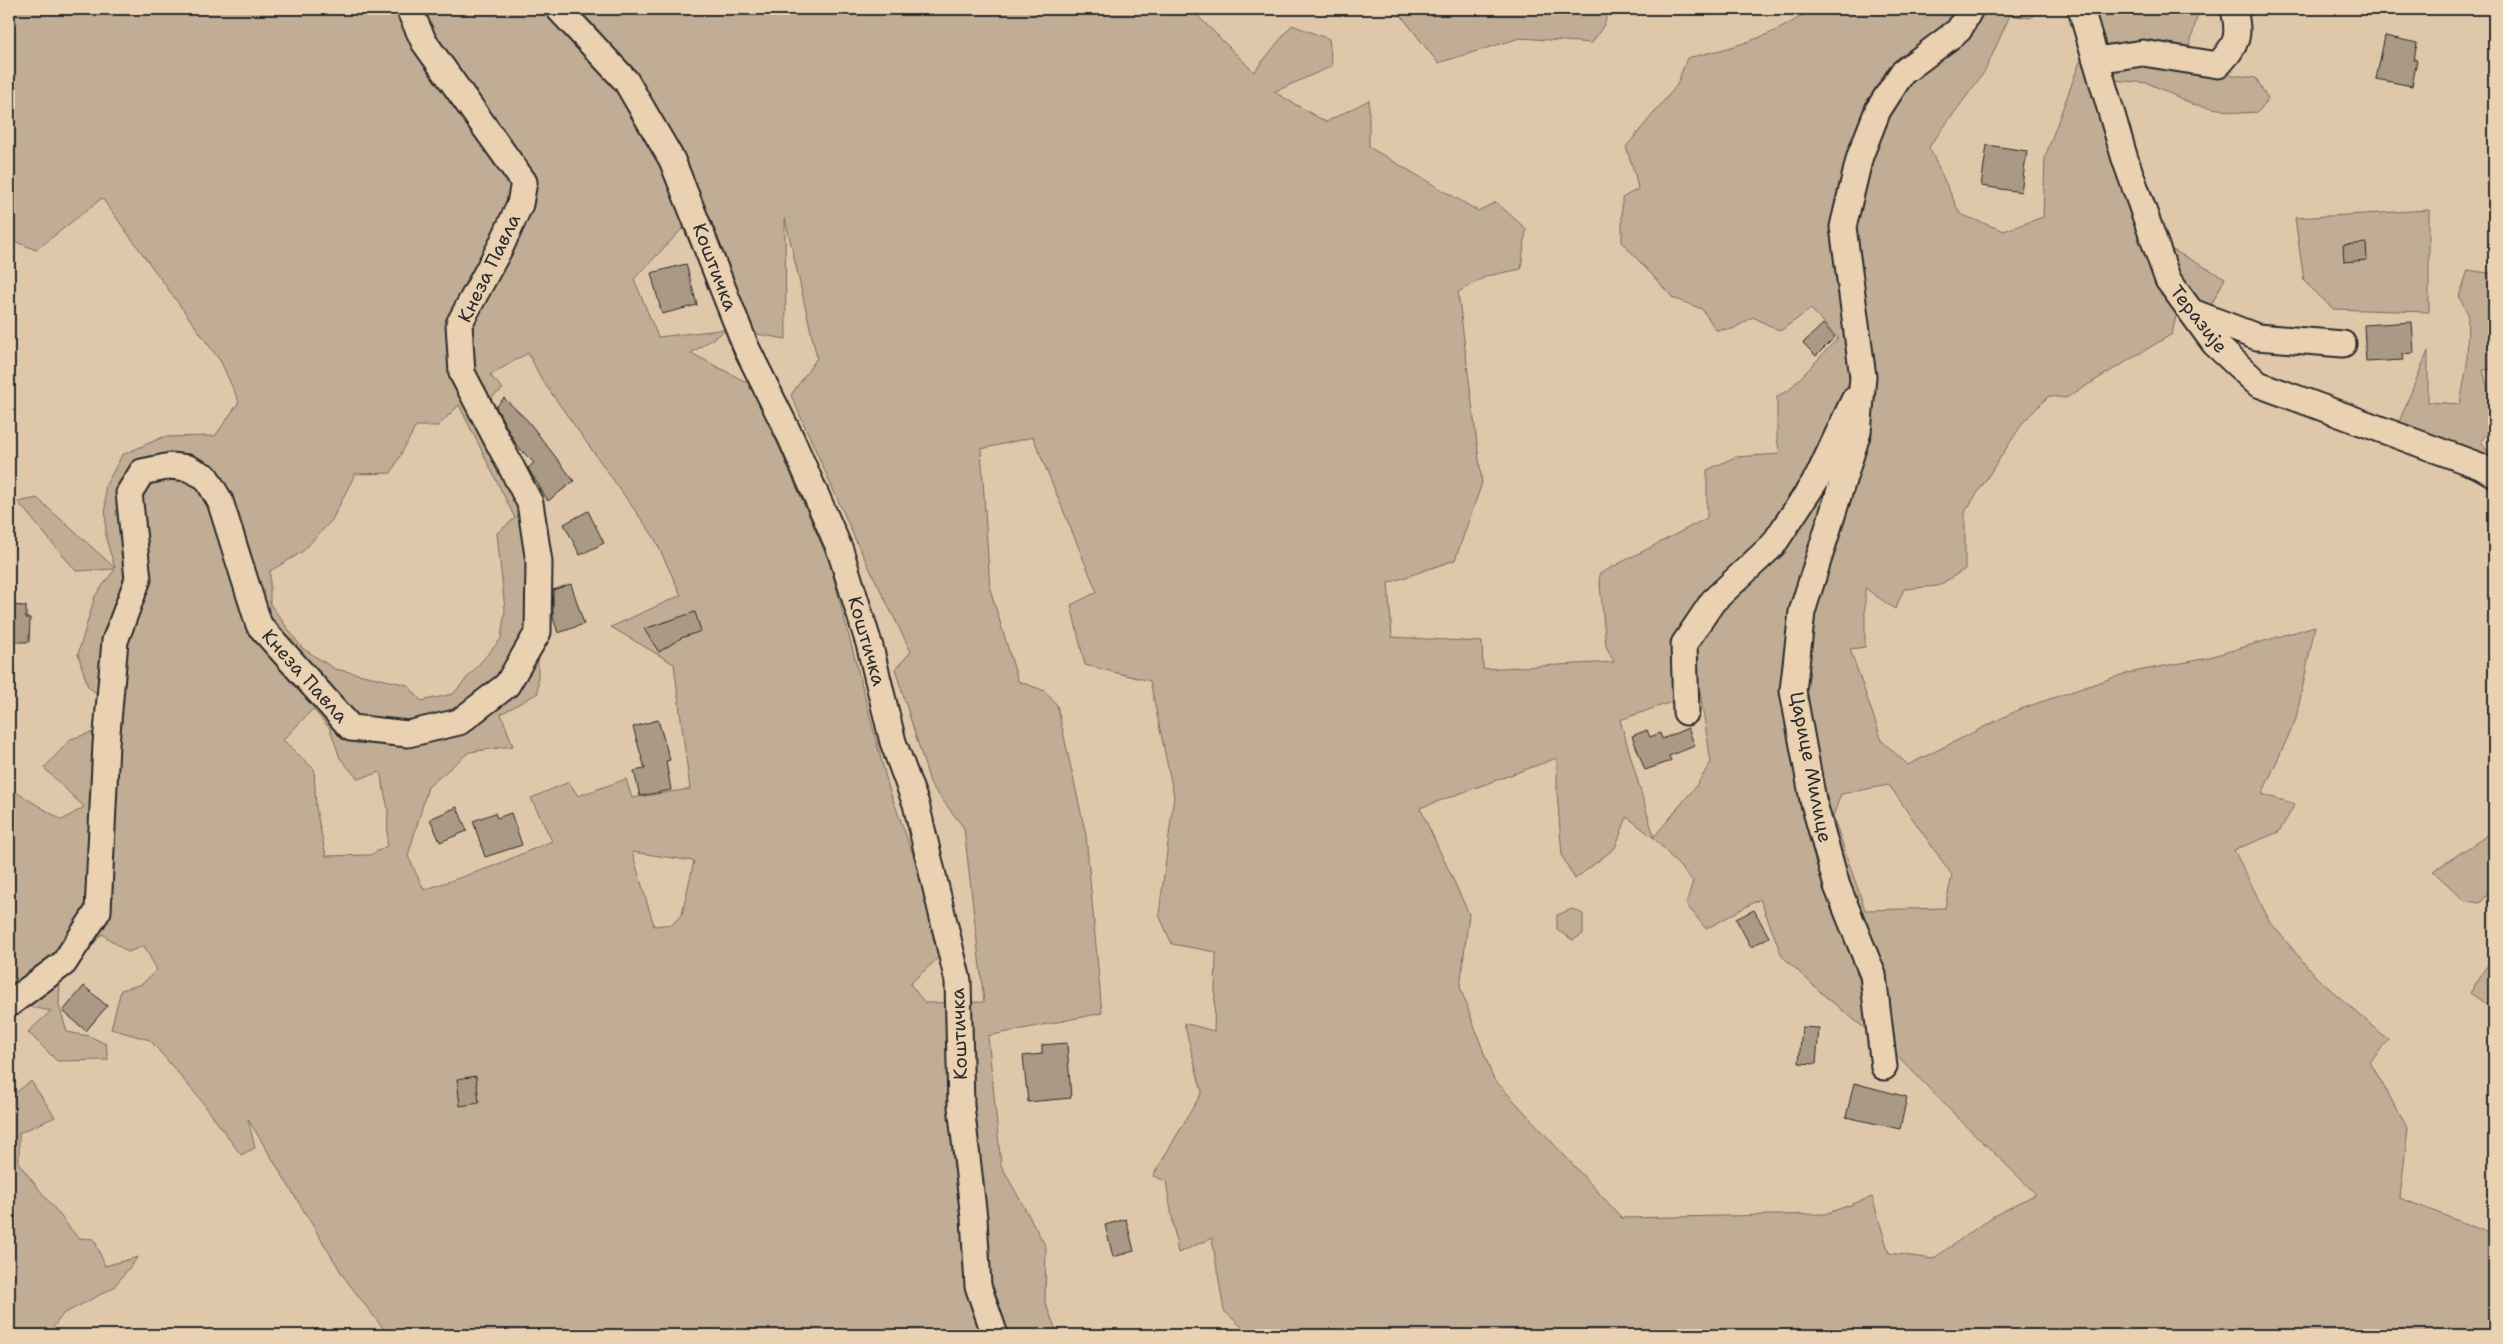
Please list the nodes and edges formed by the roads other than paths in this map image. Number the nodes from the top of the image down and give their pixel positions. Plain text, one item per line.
1 (409, 9) edge
2 (559, 9) edge
3 (1970, 9) edge
4 (2081, 9) edge
5 (2234, 9) edge
6 (2096, 60) junction
7 (2192, 312) junction
8 (2343, 344) dead end
9 (1863, 376) junction
10 (2490, 468) edge
11 (1686, 712) dead end
12 (9, 1004) edge
13 (1884, 1067) dead end
14 (995, 1335) edge

1 - 12 street, Кнеза Павла
2 - 14 street, Коштичка
3 - 9 street, Царице Милице
4 - 6 street, Теразије
5 - 6 street
6 - 7 street, Теразије
7 - 8 street
7 - 10 street, Теразије
9 - 11 street
9 - 13 street, Царице Милице

